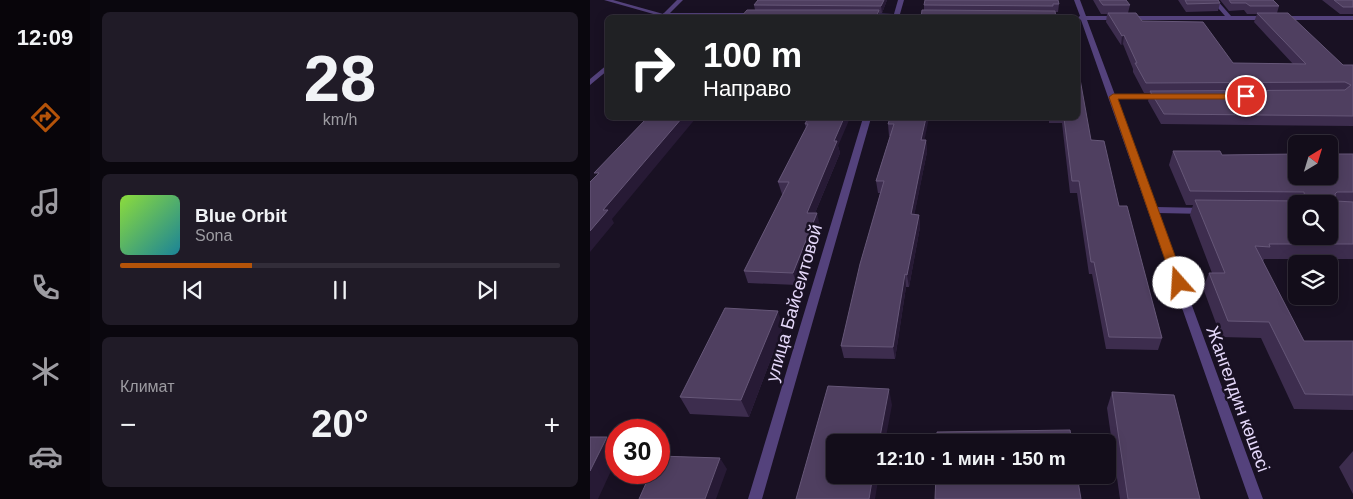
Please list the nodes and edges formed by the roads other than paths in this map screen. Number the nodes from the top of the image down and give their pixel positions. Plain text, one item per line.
1 (607, 0) edge
2 (680, 0) edge
3 (901, 0) edge
4 (1077, 0) edge
5 (1214, 0) edge
6 (659, 15) edge
7 (663, 15) edge
8 (896, 15) edge
9 (1078, 15) edge
10 (1229, 17) junction
11 (1080, 18) edge
12 (1353, 18) edge
13 (1080, 23) edge
14 (605, 69) edge
15 (590, 82) edge
16 (1172, 96) edge
17 (1113, 97) junction
18 (866, 120) edge
19 (1153, 210) junction
20 (1210, 211) edge
21 (755, 499) edge
22 (1256, 499) edge

1 - 6 street
2 - 7 street
3 - 8 street
4 - 9 street, Жангелдин көшесі
5 - 10 street
10 - 11 street
10 - 12 street
13 - 17 street, Жангелдин көшесі
14 - 15 street
16 - 17 street
17 - 19 street, Жангелдин көшесі
18 - 21 street, улица Байсеитовой
19 - 20 street
19 - 22 street, Жангелдин көшесі

